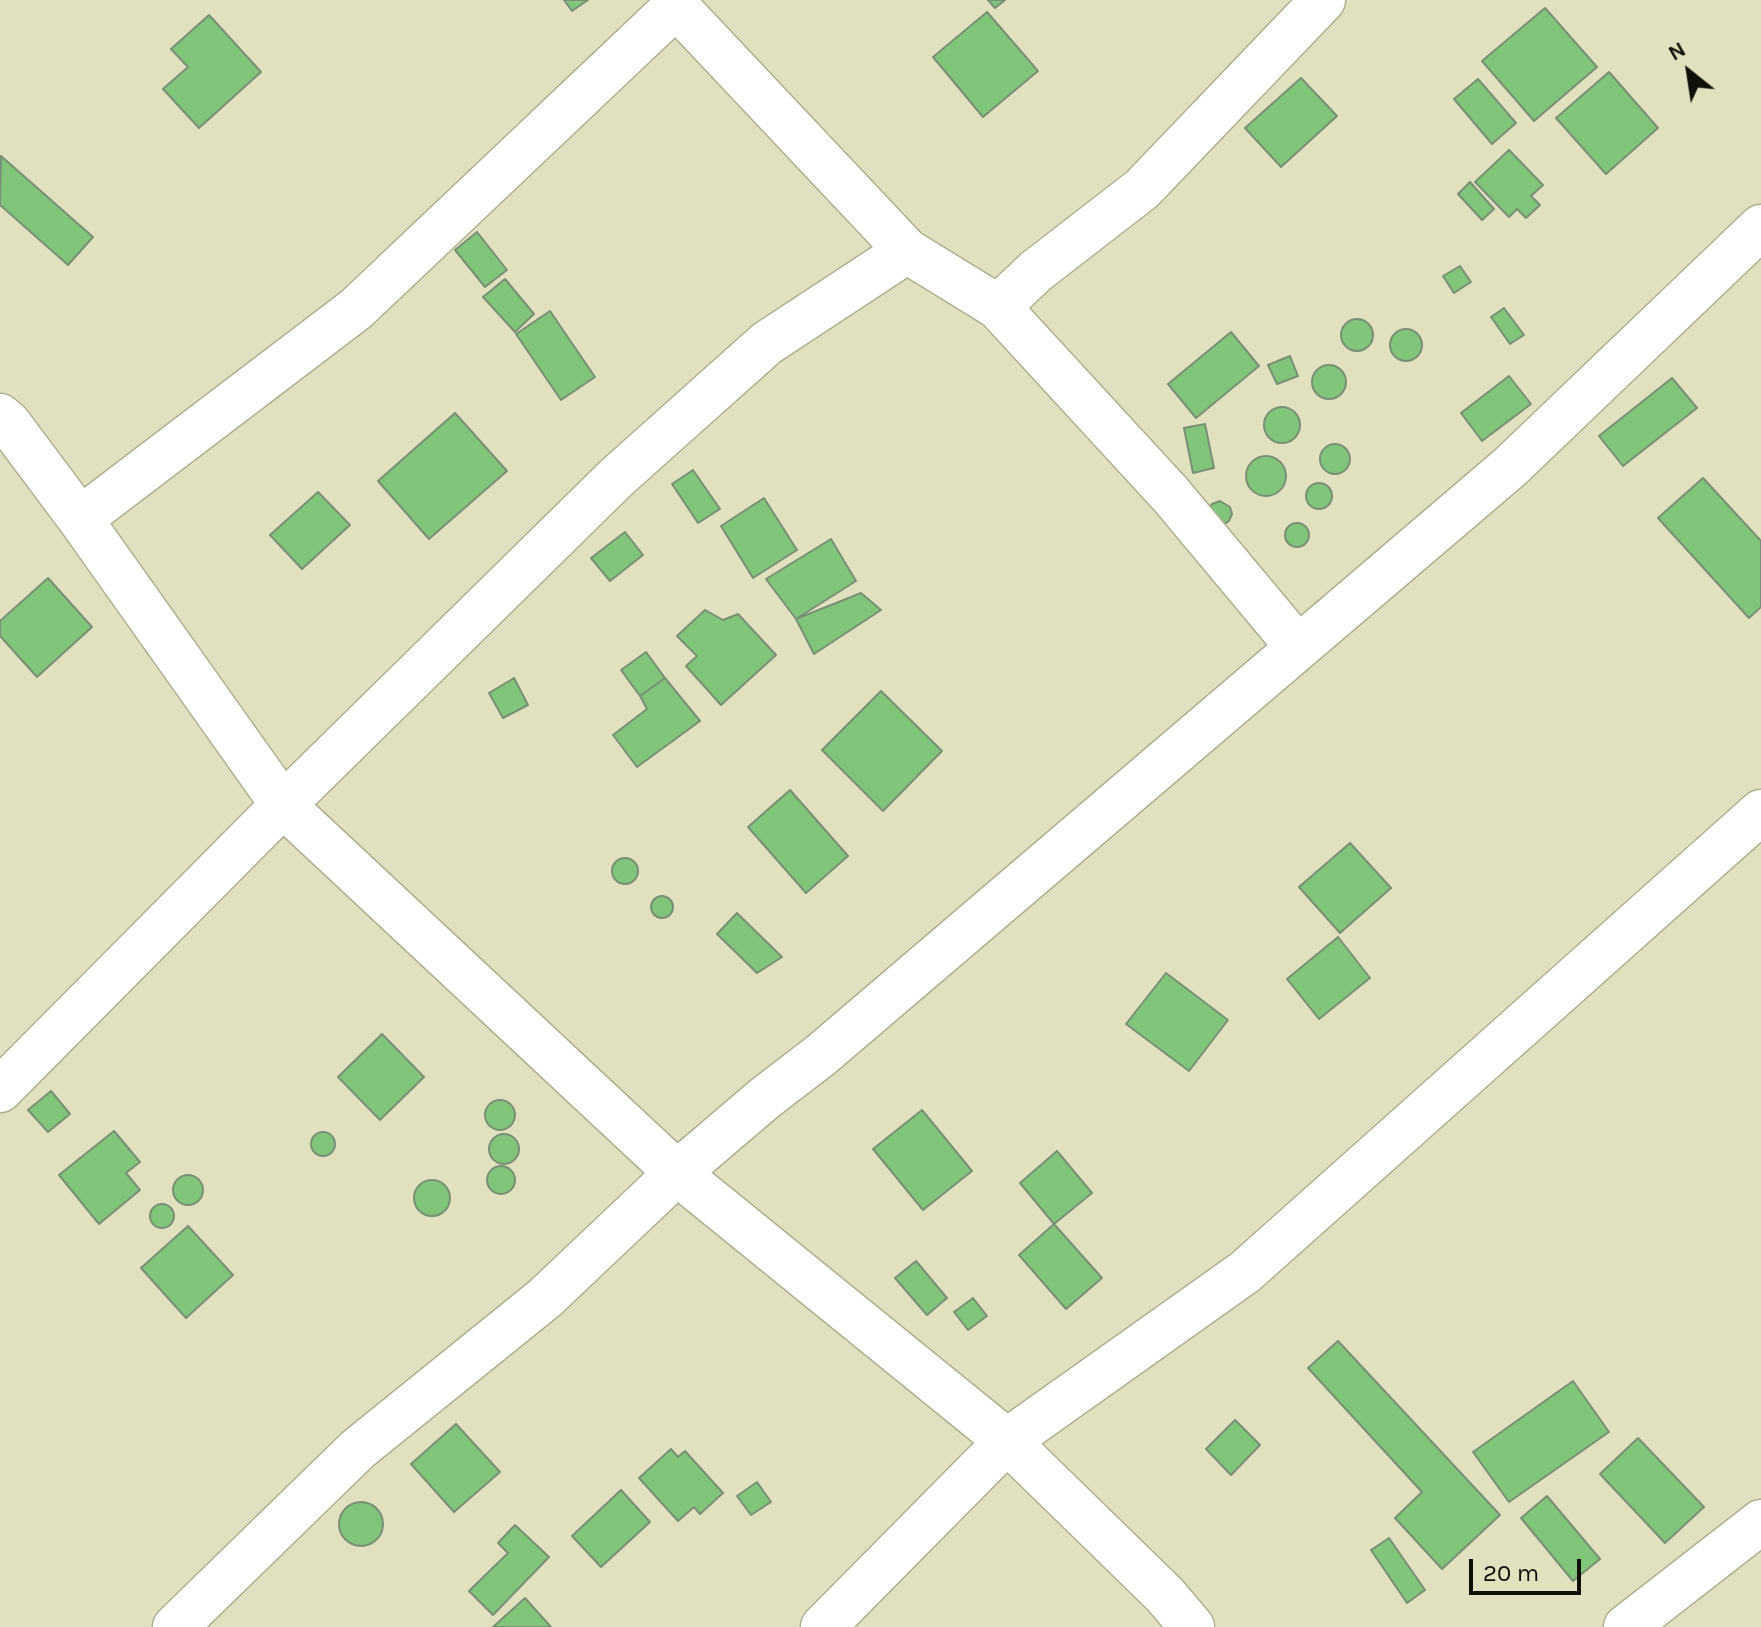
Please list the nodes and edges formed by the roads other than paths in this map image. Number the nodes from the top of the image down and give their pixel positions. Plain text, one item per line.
1 (1323, 0) edge
2 (677, 3) edge
3 (1761, 227) edge
4 (907, 251) junction
5 (998, 307) junction
6 (3, 423) edge
7 (80, 519) junction
8 (1297, 646) junction
9 (283, 805) junction
10 (1761, 812) edge
11 (0, 1090) edge
12 (677, 1173) junction
13 (1007, 1441) junction
14 (1761, 1522) edge
15 (175, 1627) edge
16 (823, 1627) edge
17 (1192, 1627) edge
18 (1626, 1627) edge

1 - 5 street
2 - 4 street
2 - 7 street
3 - 8 street
4 - 5 street
4 - 9 street
5 - 8 street
6 - 7 street
7 - 9 street
8 - 12 street
9 - 11 street
9 - 12 street
10 - 13 street
12 - 13 street
12 - 15 street
13 - 16 street
13 - 17 street
14 - 18 street

